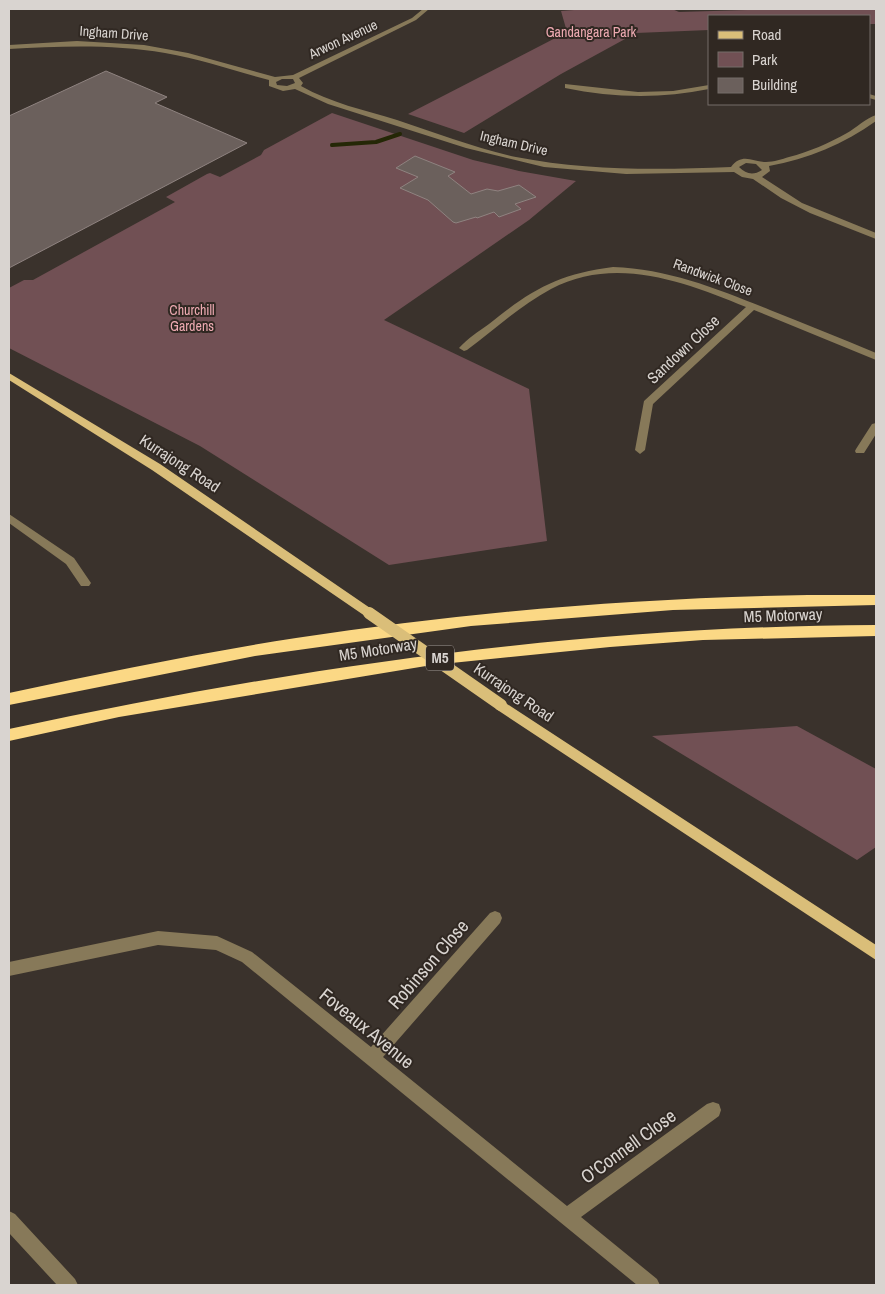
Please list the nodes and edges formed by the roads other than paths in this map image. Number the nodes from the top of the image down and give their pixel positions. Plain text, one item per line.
1 (426, 9) edge
2 (9, 47) edge
3 (274, 79) junction
4 (295, 82) junction
5 (568, 86) dead end
6 (708, 87) edge
7 (876, 117) edge
8 (763, 165) junction
9 (736, 169) junction
10 (755, 176) junction
11 (876, 236) edge
12 (753, 306) junction
13 (464, 348) dead end
14 (876, 357) edge
15 (9, 376) edge
16 (876, 426) edge
17 (640, 450) dead end
18 (860, 451) dead end
19 (9, 518) edge
20 (85, 582) dead end
21 (876, 600) edge
22 (876, 630) edge
23 (9, 699) edge
24 (9, 734) edge
25 (495, 918) dead end
26 (876, 953) edge
27 (9, 969) edge
28 (372, 1058) junction
29 (713, 1110) dead end
30 (568, 1216) junction
31 (9, 1220) edge
32 (70, 1285) edge
33 (651, 1285) edge

1 - 4 street, Arwon Avenue
2 - 3 street, Ingham Drive
3 - 4 street
3 - 4 street
4 - 9 street, Ingham Drive
5 - 6 street
7 - 8 street
8 - 9 street
8 - 10 street
9 - 10 street
10 - 11 street
12 - 13 street, Randwick Close
12 - 14 street, Randwick Close
12 - 17 street, Sandown Close
15 - 26 main road, Kurrajong Road, bridge
16 - 18 street
19 - 20 street
21 - 23 highway, M5 Motorway / M5
22 - 24 highway, M5 Motorway / M5
25 - 28 street, Robinson Close
27 - 28 street, Foveaux Avenue
28 - 30 street, Foveaux Avenue
29 - 30 street, O'Connell Close
30 - 33 street, Foveaux Avenue
31 - 32 street

